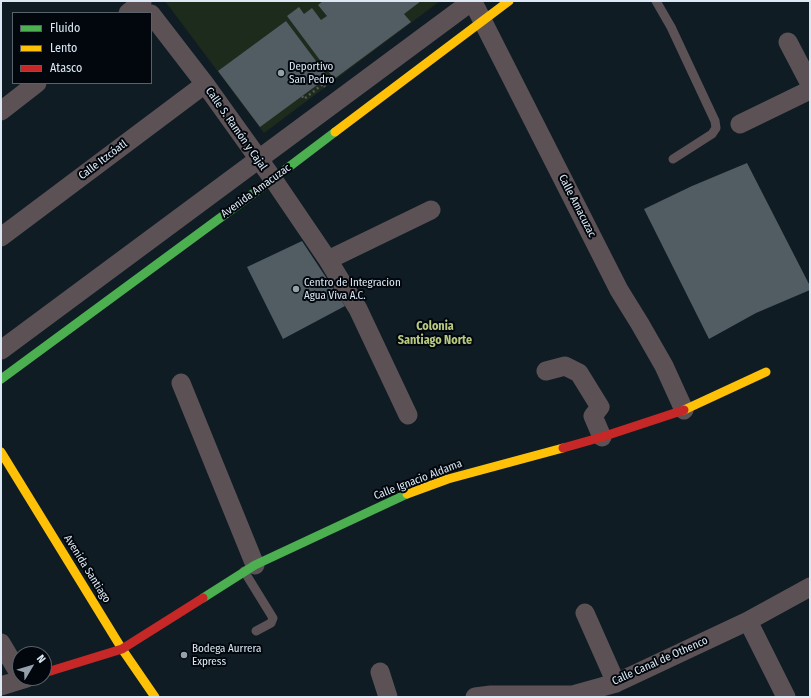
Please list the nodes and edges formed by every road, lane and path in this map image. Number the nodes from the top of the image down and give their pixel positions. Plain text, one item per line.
1 (473, 1) edge
2 (509, 1) edge
3 (656, 1) edge
4 (152, 20) edge
5 (483, 21) junction
6 (788, 42) dead end
7 (36, 84) edge
8 (204, 84) junction
9 (810, 84) edge
10 (325, 86) dead end
11 (810, 90) edge
12 (302, 96) dead end
13 (1, 111) edge
14 (740, 124) dead end
15 (673, 159) dead end
16 (258, 160) junction
17 (273, 179) junction
18 (431, 210) dead end
19 (1, 236) edge
20 (328, 260) junction
21 (1, 350) edge
22 (546, 371) dead end
23 (766, 372) dead end
24 (1, 379) edge
25 (181, 383) dead end
26 (684, 410) junction
27 (408, 415) dead end
28 (602, 437) junction
29 (1, 452) edge
30 (250, 568) junction
31 (810, 587) edge
32 (585, 613) dead end
33 (748, 621) junction
34 (256, 631) dead end
35 (1, 643) edge
36 (122, 649) junction
37 (12, 660) edge
38 (52, 671) edge
39 (380, 672) dead end
40 (12, 682) edge
41 (616, 683) junction
42 (1, 686) edge
43 (155, 697) edge
44 (388, 697) edge
45 (475, 697) edge
46 (786, 697) edge

1 - 5 street, Calle Amacuzac
1 - 16 street, Avenida Amacuzac
2 - 5 street, Avenida Amacuzac
3 - 15 lane
4 - 8 street, Calle S. Ramón y Cajal
5 - 17 street, Avenida Amacuzac
5 - 26 street, Calle Amacuzac
6 - 9 street
7 - 13 street
8 - 16 street, Calle S. Ramón y Cajal
8 - 19 street, Calle Itzcóatl
10 - 12 path
11 - 14 street
16 - 17 street, Calle S. Ramón y Cajal
16 - 21 street, Avenida Amacuzac
17 - 20 street, Calle S. Ramón y Cajal
17 - 24 street, Avenida Amacuzac
18 - 20 street
20 - 27 street, Calle S. Ramón y Cajal
22 - 28 street
23 - 26 street, Calle Ignacio Aldama
25 - 30 street
26 - 28 street, Calle Ignacio Aldama
28 - 30 street, Calle Ignacio Aldama
29 - 36 street, Avenida Santiago
30 - 34 lane
30 - 36 street, Calle Ignacio Aldama
31 - 33 street, Calle Canal de Othenco
32 - 41 street
33 - 41 street, Calle Canal de Othenco
33 - 46 street
35 - 37 street
36 - 38 street, Calle Ignacio Aldama
36 - 43 street, Avenida Santiago
39 - 44 street
40 - 42 street
41 - 45 street, Calle Canal de Othenco

